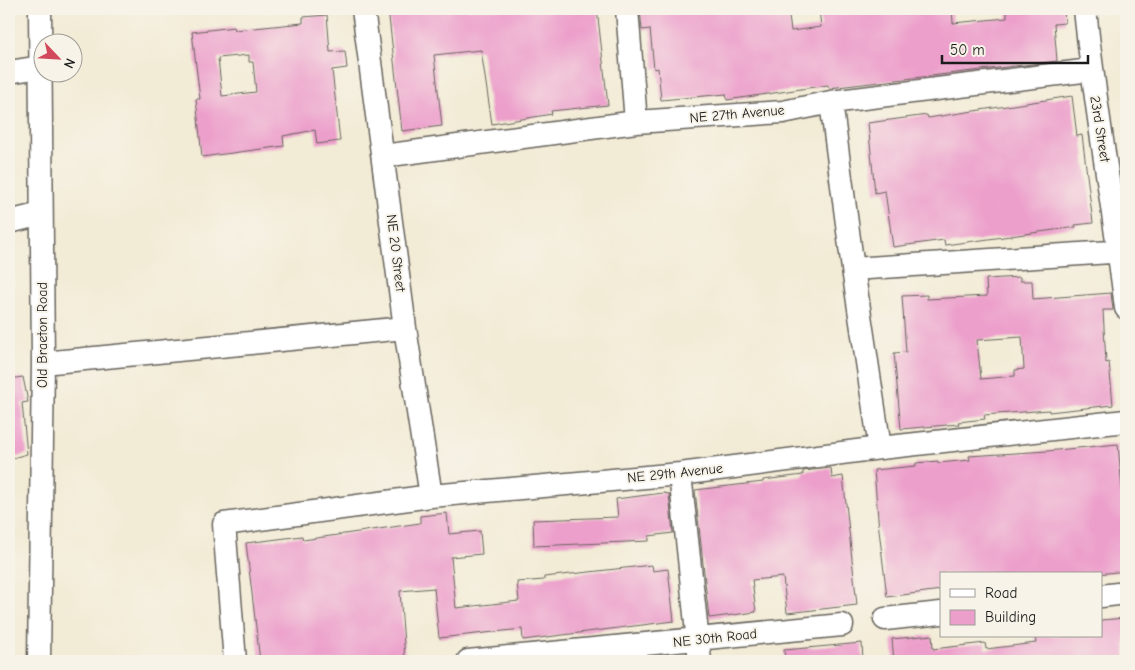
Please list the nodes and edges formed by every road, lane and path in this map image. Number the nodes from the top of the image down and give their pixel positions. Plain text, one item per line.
1 (40, 9) edge
2 (364, 9) edge
3 (627, 9) edge
4 (1085, 9) edge
5 (40, 32) edge
6 (32, 68) edge
7 (1091, 70) junction
8 (9, 72) edge
9 (40, 82) edge
10 (831, 102) junction
11 (636, 122) junction
12 (383, 156) junction
13 (41, 214) junction
14 (9, 222) edge
15 (1123, 251) edge
16 (853, 269) junction
17 (1126, 308) edge
18 (405, 328) junction
19 (43, 363) junction
20 (1126, 421) edge
21 (880, 448) junction
22 (680, 474) junction
23 (431, 496) junction
24 (1126, 593) edge
25 (1102, 596) edge
26 (940, 613) edge
27 (885, 620) dead end
28 (842, 625) dead end
29 (699, 650) edge
30 (38, 661) edge
31 (236, 661) edge
32 (468, 661) edge

1 - 5 street, Old Braeton Road
2 - 12 street, NE 20 Street
3 - 11 street
4 - 7 street, 23rd Street
6 - 8 street
7 - 10 street, NE 27th Avenue
7 - 15 street, 23rd Street
9 - 13 street, Old Braeton Road
10 - 11 street, NE 27th Avenue
10 - 16 street
11 - 12 street, NE 27th Avenue
12 - 18 street, NE 20 Street
13 - 14 street
13 - 19 street, Old Braeton Road
15 - 16 street
15 - 17 street, 23rd Street
16 - 21 street
18 - 19 street
18 - 23 street, NE 20 Street
19 - 30 street, Old Braeton Road
20 - 21 street, NE 29th Avenue
21 - 22 street, NE 29th Avenue
22 - 23 street, NE 29th Avenue
22 - 29 street
23 - 31 street, NE 29th Avenue
24 - 25 street
26 - 27 street
28 - 29 street, NE 30th Road
29 - 32 street, NE 30th Road

